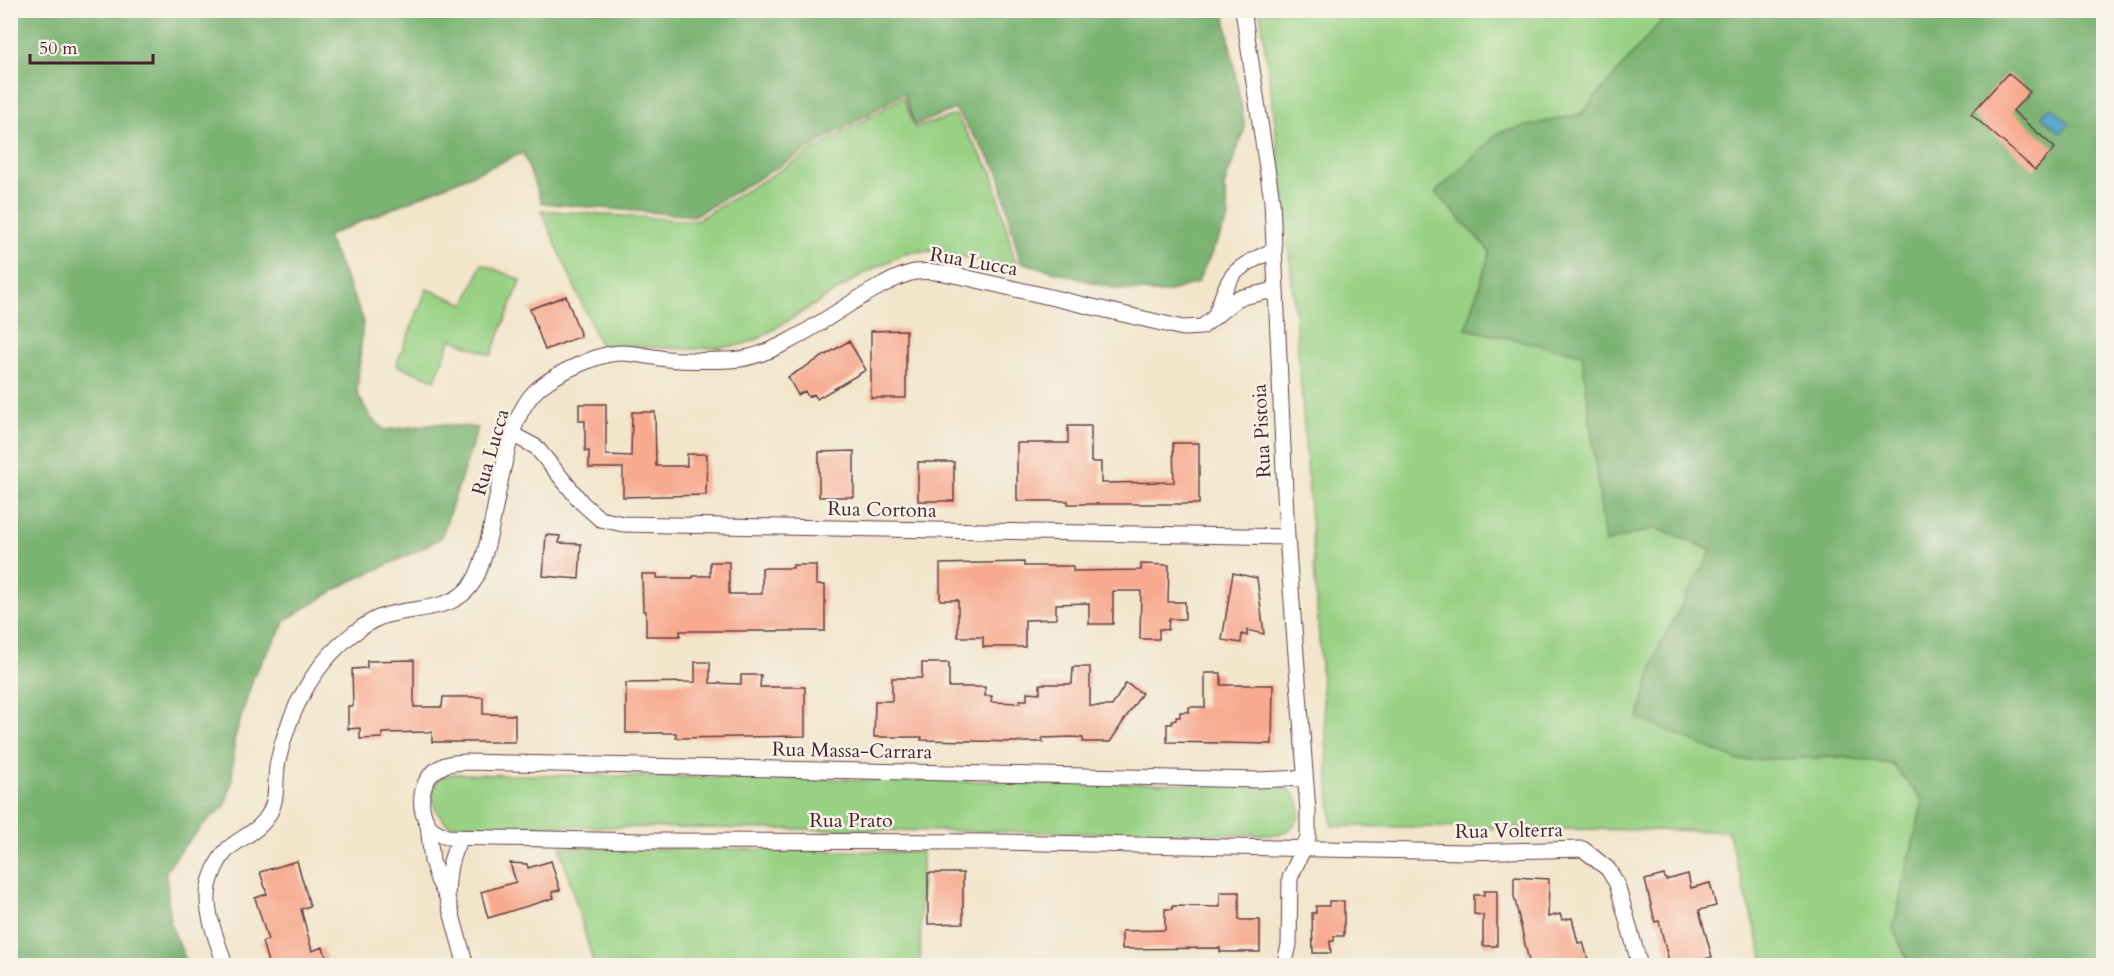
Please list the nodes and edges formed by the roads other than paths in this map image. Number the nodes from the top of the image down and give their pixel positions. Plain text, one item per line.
1 (1243, 10) edge
2 (1274, 250) junction
3 (1275, 290) junction
4 (1215, 317) junction
5 (512, 434) junction
6 (1287, 537) junction
7 (1305, 778) junction
8 (428, 825) junction
9 (461, 838) junction
10 (1302, 849) junction
11 (447, 897) junction
12 (225, 966) edge
13 (466, 966) edge
14 (1284, 966) edge
15 (1640, 966) edge

1 - 2 street, Rua Pistoia
2 - 3 street, Rua Pistoia
2 - 4 street
3 - 4 street, Rua Lucca
3 - 6 street, Rua Pistoia
4 - 5 street, Rua Lucca
5 - 6 street, Rua Cortona
5 - 12 street, Rua Lucca
6 - 7 street, Rua Pistoia
7 - 8 street, Rua Massa-Carrara
7 - 10 street, Rua Pistoia
8 - 9 street, Rua Prato
8 - 11 street
9 - 10 street, Rua Prato
9 - 11 street
10 - 14 street, Rua Pistoia
10 - 15 street, Rua Volterra
11 - 13 street

